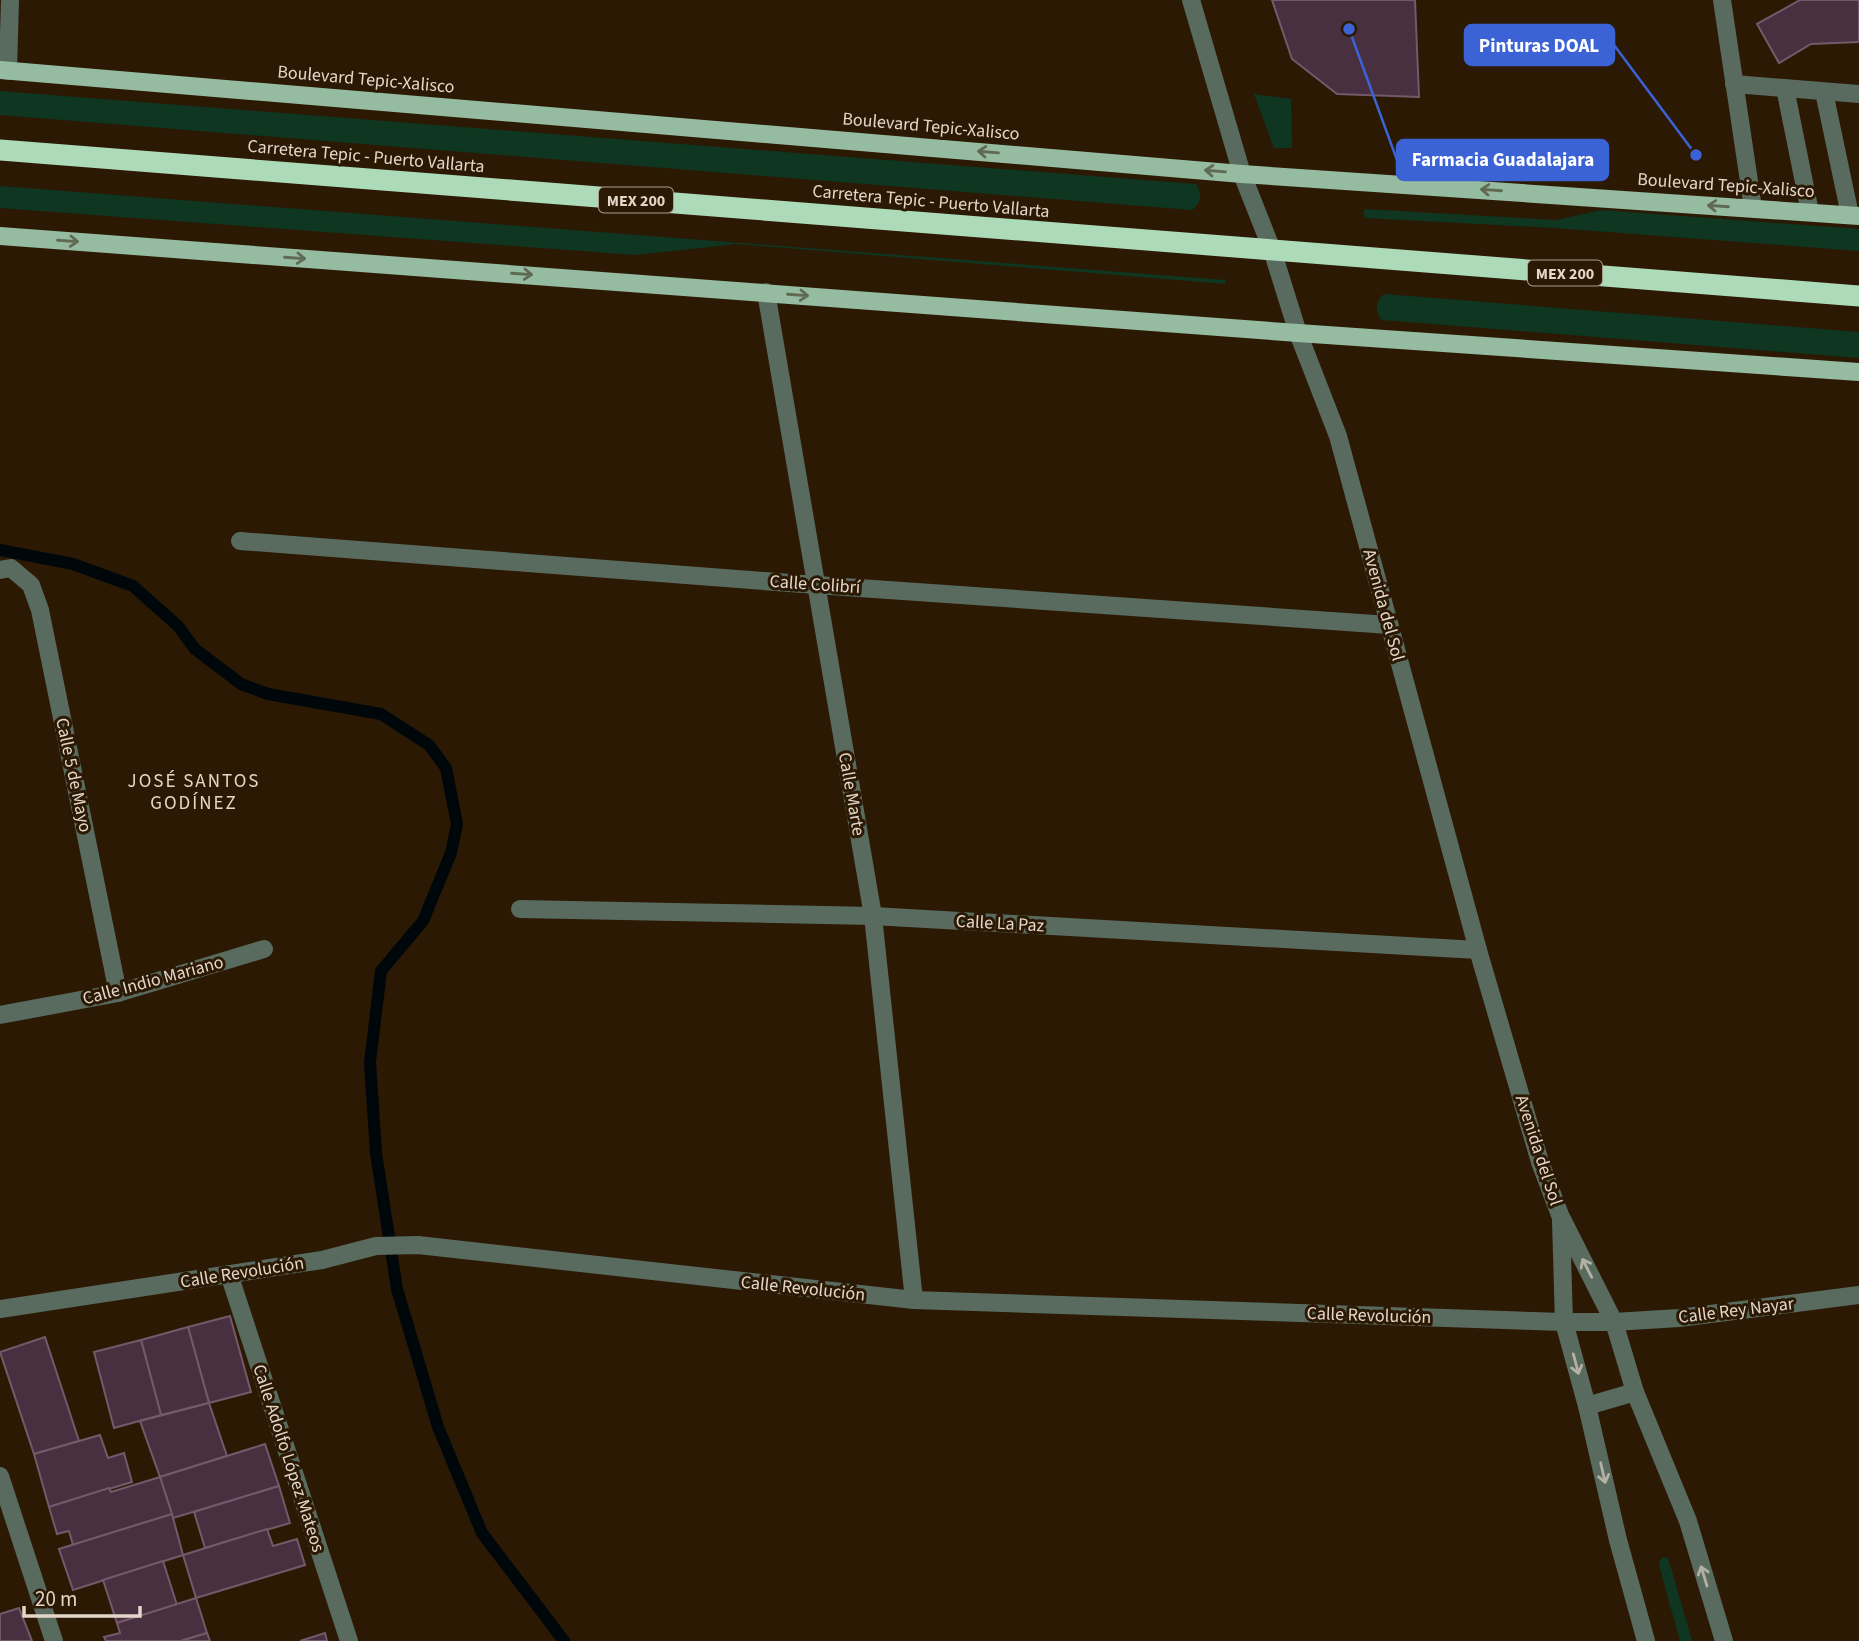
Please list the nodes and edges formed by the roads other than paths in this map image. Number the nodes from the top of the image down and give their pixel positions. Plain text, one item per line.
1 (10, 0) edge
2 (1191, 0) edge
3 (1722, 0) edge
4 (4, 70) edge
5 (1734, 84) junction
6 (1785, 88) junction
7 (1824, 92) junction
8 (1859, 94) edge
9 (0, 150) edge
10 (1242, 173) junction
11 (1753, 208) junction
12 (1810, 212) junction
13 (1855, 216) edge
14 (0, 236) edge
15 (1272, 250) junction
16 (766, 292) junction
17 (1859, 296) edge
18 (1298, 333) junction
19 (1859, 372) edge
20 (240, 541) dead end
21 (5, 569) edge
22 (816, 585) junction
23 (1389, 625) junction
24 (520, 909) dead end
25 (873, 916) junction
26 (264, 949) dead end
27 (1478, 950) junction
28 (118, 993) junction
29 (0, 1015) edge
30 (1560, 1215) junction
31 (229, 1274) junction
32 (1859, 1295) edge
33 (914, 1300) junction
34 (0, 1309) edge
35 (1564, 1322) junction
36 (1614, 1322) junction
37 (1635, 1392) junction
38 (1587, 1406) junction
39 (0, 1476) edge
40 (54, 1641) edge
41 (349, 1641) edge
42 (1646, 1641) edge
43 (1724, 1641) edge

1 - 4 street
2 - 10 street, Avenida del Sol
3 - 5 street
10 -> 4 main road, Boulevard Tepic-Xalisco
5 - 6 street
5 - 11 street
6 - 7 street
6 - 12 street
7 - 8 street
7 - 13 street
9 - 15 highway, Carretera Tepic - Puerto Vallarta / MEX 200
11 -> 10 main road, Boulevard Tepic-Xalisco
10 - 15 street, Avenida del Sol
11 - 12 main road, Boulevard Tepic-Xalisco
12 - 13 main road, Boulevard Tepic-Xalisco
14 -> 16 main road
15 - 17 highway, Carretera Tepic - Puerto Vallarta / MEX 200
15 - 18 street, Avenida del Sol
16 -> 18 main road
16 - 22 street, Calle Marte
18 - 19 main road
18 - 23 street, Avenida del Sol
20 - 22 street, Calle Colibrí
21 - 28 street, Calle 5 de Mayo
22 - 23 street, Calle Colibrí
22 - 25 street, Calle Marte
23 - 27 street, Avenida del Sol
24 - 25 street, Calle La Paz
25 - 27 street, Calle La Paz
25 - 33 street, Calle Marte
26 - 28 street, Calle Indio Mariano
27 - 30 street, Avenida del Sol
28 - 29 street, Calle Indio Mariano
30 - 35 street, Avenida del Sol
36 -> 30 street, Avenida del Sol
31 - 33 street, Calle Revolución
31 - 34 street, Calle Revolución
31 - 41 street, Calle Adolfo López Mateos
32 - 36 street, Calle Rey Nayar
33 - 35 street, Calle Revolución
35 - 36 street, Calle Revolución
35 -> 38 street, Avenida del Sol
36 - 37 street, Avenida del Sol
37 - 38 street
43 -> 37 street, Avenida del Sol
38 -> 42 street, Avenida del Sol
39 - 40 street

